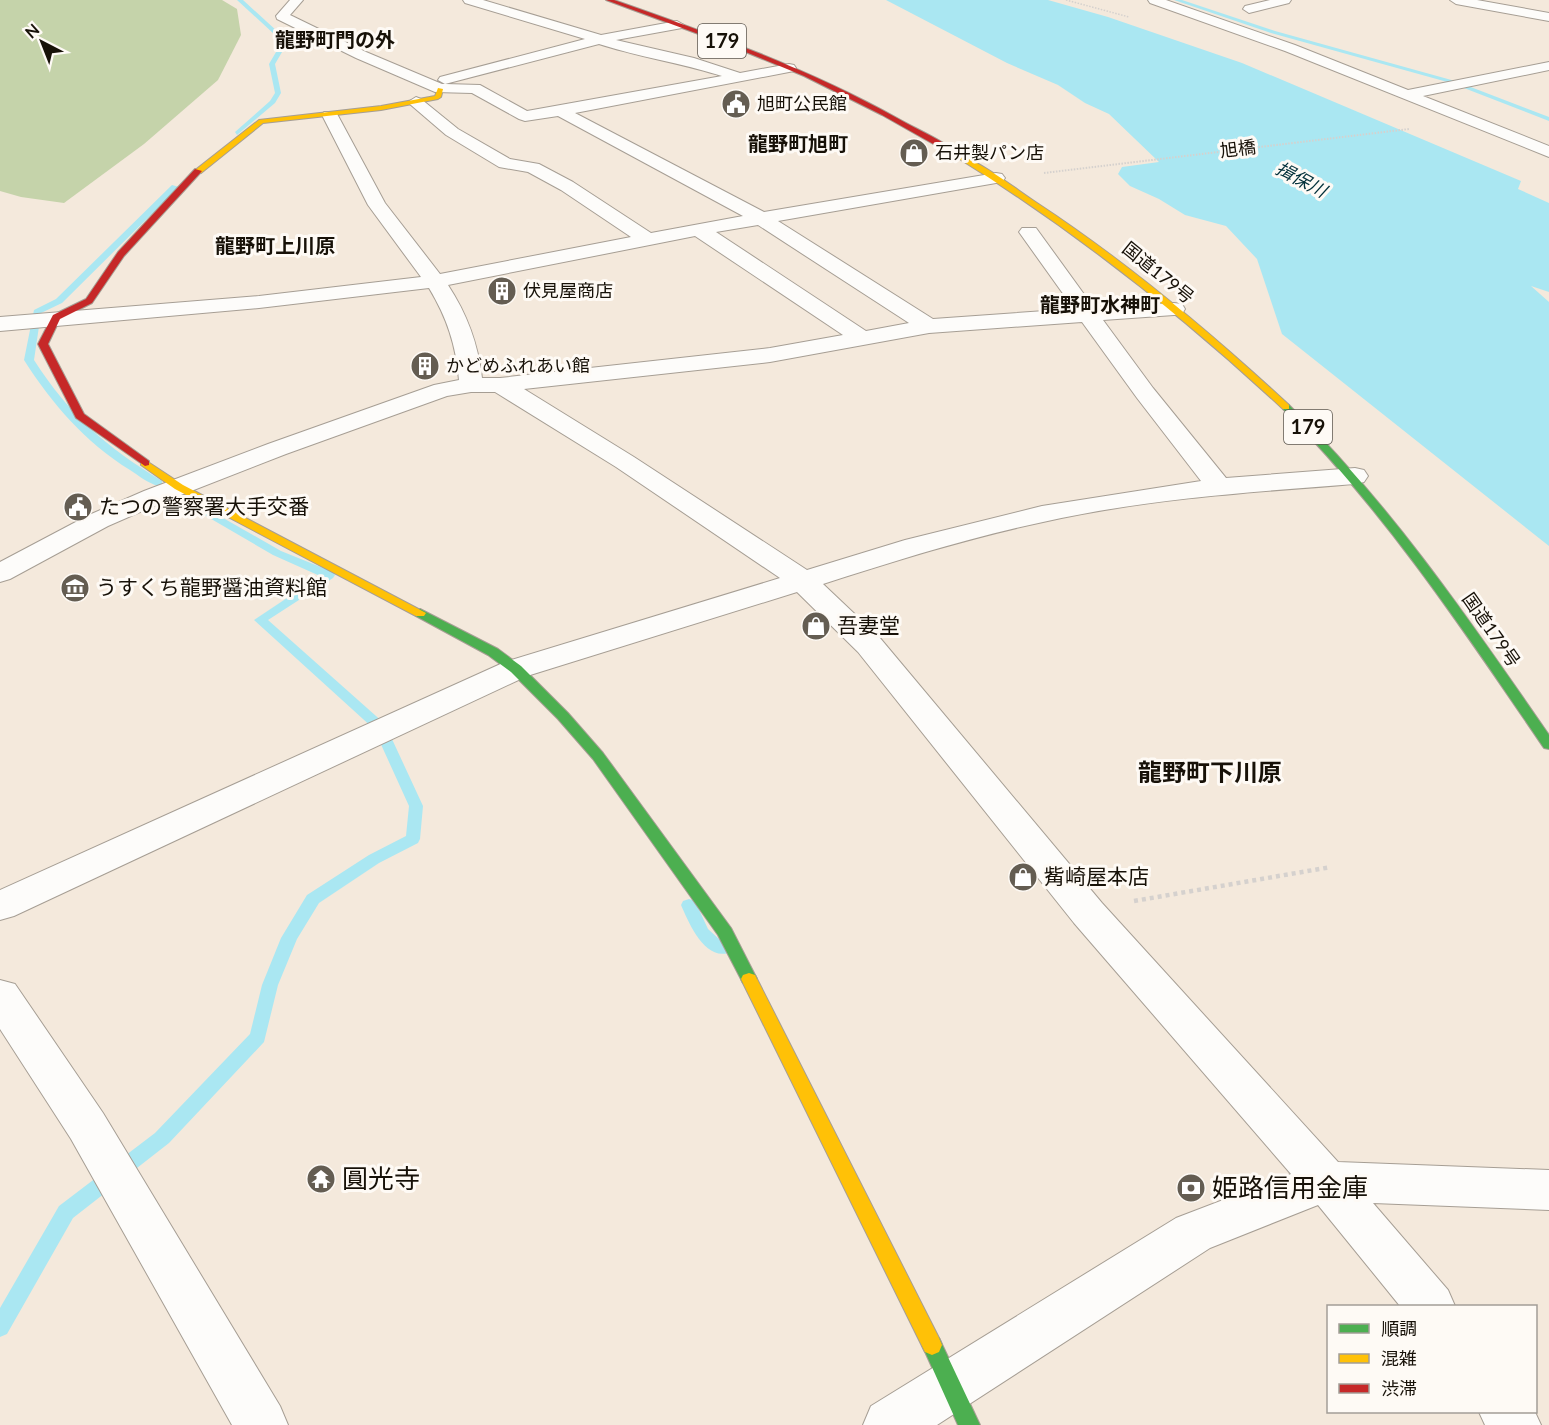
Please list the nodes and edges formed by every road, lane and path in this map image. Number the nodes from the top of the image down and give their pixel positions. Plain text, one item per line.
1 (297, 0) edge
2 (469, 0) edge
3 (609, 0) edge
4 (1066, 0) edge
5 (1156, 0) edge
6 (1233, 0) edge
7 (1285, 0) edge
8 (1456, 0) edge
9 (1265, 5) junction
10 (1249, 9) dead end
11 (1131, 17) dead end
12 (1549, 17) edge
13 (677, 25) junction
14 (596, 40) junction
15 (1549, 66) edge
16 (789, 68) junction
17 (739, 77) junction
18 (435, 87) junction
19 (1407, 95) junction
20 (416, 102) junction
21 (560, 111) junction
22 (330, 115) junction
23 (1413, 128) dead end
24 (1549, 152) edge
25 (1040, 173) dead end
26 (996, 178) junction
27 (762, 219) junction
28 (699, 230) junction
29 (1029, 232) dead end
30 (648, 239) junction
31 (436, 281) junction
32 (1174, 309) junction
33 (1088, 315) junction
34 (56, 318) junction
35 (0, 324) edge
36 (929, 326) junction
37 (861, 337) junction
38 (486, 385) junction
39 (1354, 476) junction
40 (1219, 486) junction
41 (169, 491) junction
42 (0, 573) edge
43 (802, 580) junction
44 (516, 669) junction
45 (1549, 745) edge
46 (1332, 867) dead end
47 (0, 906) edge
48 (1088, 913) junction
49 (0, 994) edge
50 (1326, 1181) junction
51 (1549, 1190) edge
52 (1429, 1305) edge
53 (961, 1405) edge
54 (261, 1425) edge
55 (890, 1425) edge

1 - 18 street
2 - 14 street
3 - 13 main road, 国道179号 / 179
4 - 11 path
5 - 19 street
6 - 9 street
7 - 9 street
8 - 12 street
9 - 10 street
13 - 14 street
13 - 16 main road, 国道179号 / 179
14 - 17 street
14 - 18 street
15 - 19 street
16 - 17 street
16 - 26 main road, 国道179号 / 179
17 - 21 street
18 - 20 main road
18 - 21 street
19 - 24 street
20 - 22 main road
20 - 30 street
21 - 27 street
22 - 31 street
22 - 34 main road
23 - 25 path, 旭橋
26 - 27 street
26 - 32 main road, 国道179号 / 179
27 - 28 street
27 - 36 street
28 - 30 street
28 - 37 street
29 - 33 street
30 - 31 street
31 - 34 street
31 - 38 street
32 - 33 street
32 - 39 main road, 国道179号 / 179
33 - 36 street
33 - 40 street
34 - 35 street
34 - 41 main road
36 - 37 street
37 - 38 street
38 - 41 street
38 - 43 street
39 - 40 street
39 - 45 main road, 国道179号 / 179
40 - 43 street
41 - 42 street
41 - 44 main road
43 - 44 street
43 - 48 street
44 - 47 street
44 - 53 main road
46 - 48 path
48 - 50 street
49 - 54 street
50 - 51 street
50 - 52 street
50 - 53 street
53 - 55 street

